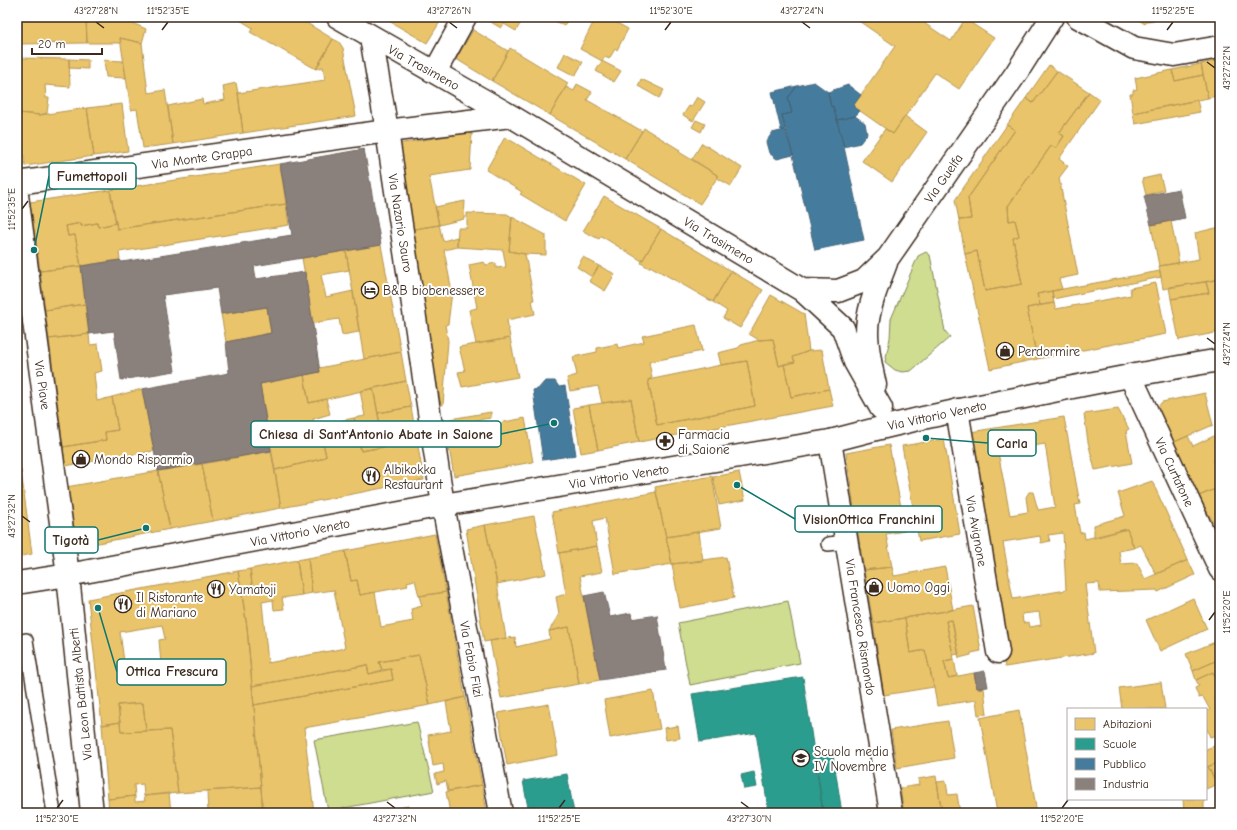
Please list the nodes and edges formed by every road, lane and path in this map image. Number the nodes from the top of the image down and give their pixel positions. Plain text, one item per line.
1 (338, 17) edge
2 (465, 17) edge
3 (1052, 17) edge
4 (1078, 17) edge
5 (371, 36) junction
6 (1220, 47) edge
7 (435, 72) junction
8 (511, 116) junction
9 (387, 131) junction
10 (17, 182) edge
11 (17, 196) edge
12 (888, 258) junction
13 (802, 290) junction
14 (1220, 360) edge
15 (1130, 375) junction
16 (957, 410) junction
17 (883, 417) junction
18 (830, 441) junction
19 (443, 505) junction
20 (1220, 569) edge
21 (68, 575) junction
22 (17, 583) edge
23 (17, 642) edge
24 (998, 652) dead end
25 (54, 813) edge
26 (92, 813) edge
27 (501, 813) edge
28 (891, 813) edge

1 - 5 street, Via Trasimeno
2 - 7 street
3 - 12 street, Via Guelfa
4 - 6 street
5 - 7 street, Via Trasimeno
5 - 9 street, Via Nazario Sauro
7 - 8 street, Via Trasimeno
8 - 9 street
8 - 13 street, Via Trasimeno
9 - 10 street, Via Monte Grappa
9 - 19 street, Via Nazario Sauro
11 - 21 street, Via Piave
12 - 13 street, Via Guelfa
12 - 17 street
13 - 17 street, Via Trasimeno
14 - 15 street, Via Vittorio Veneto
15 - 16 street, Via Vittorio Veneto
15 - 20 street, Via Curtatone
16 - 17 street, Via Vittorio Veneto
16 - 24 street, Via Avignone
17 - 18 street, Via Vittorio Veneto
18 - 19 street, Via Vittorio Veneto
18 - 28 street, Via Francesco Rismondo
19 - 21 street, Via Vittorio Veneto
19 - 27 street, Via Fabio Filzi
21 - 22 street, Via Vittorio Veneto
21 - 26 street, Via Leon Battista Alberti
23 - 25 lane

